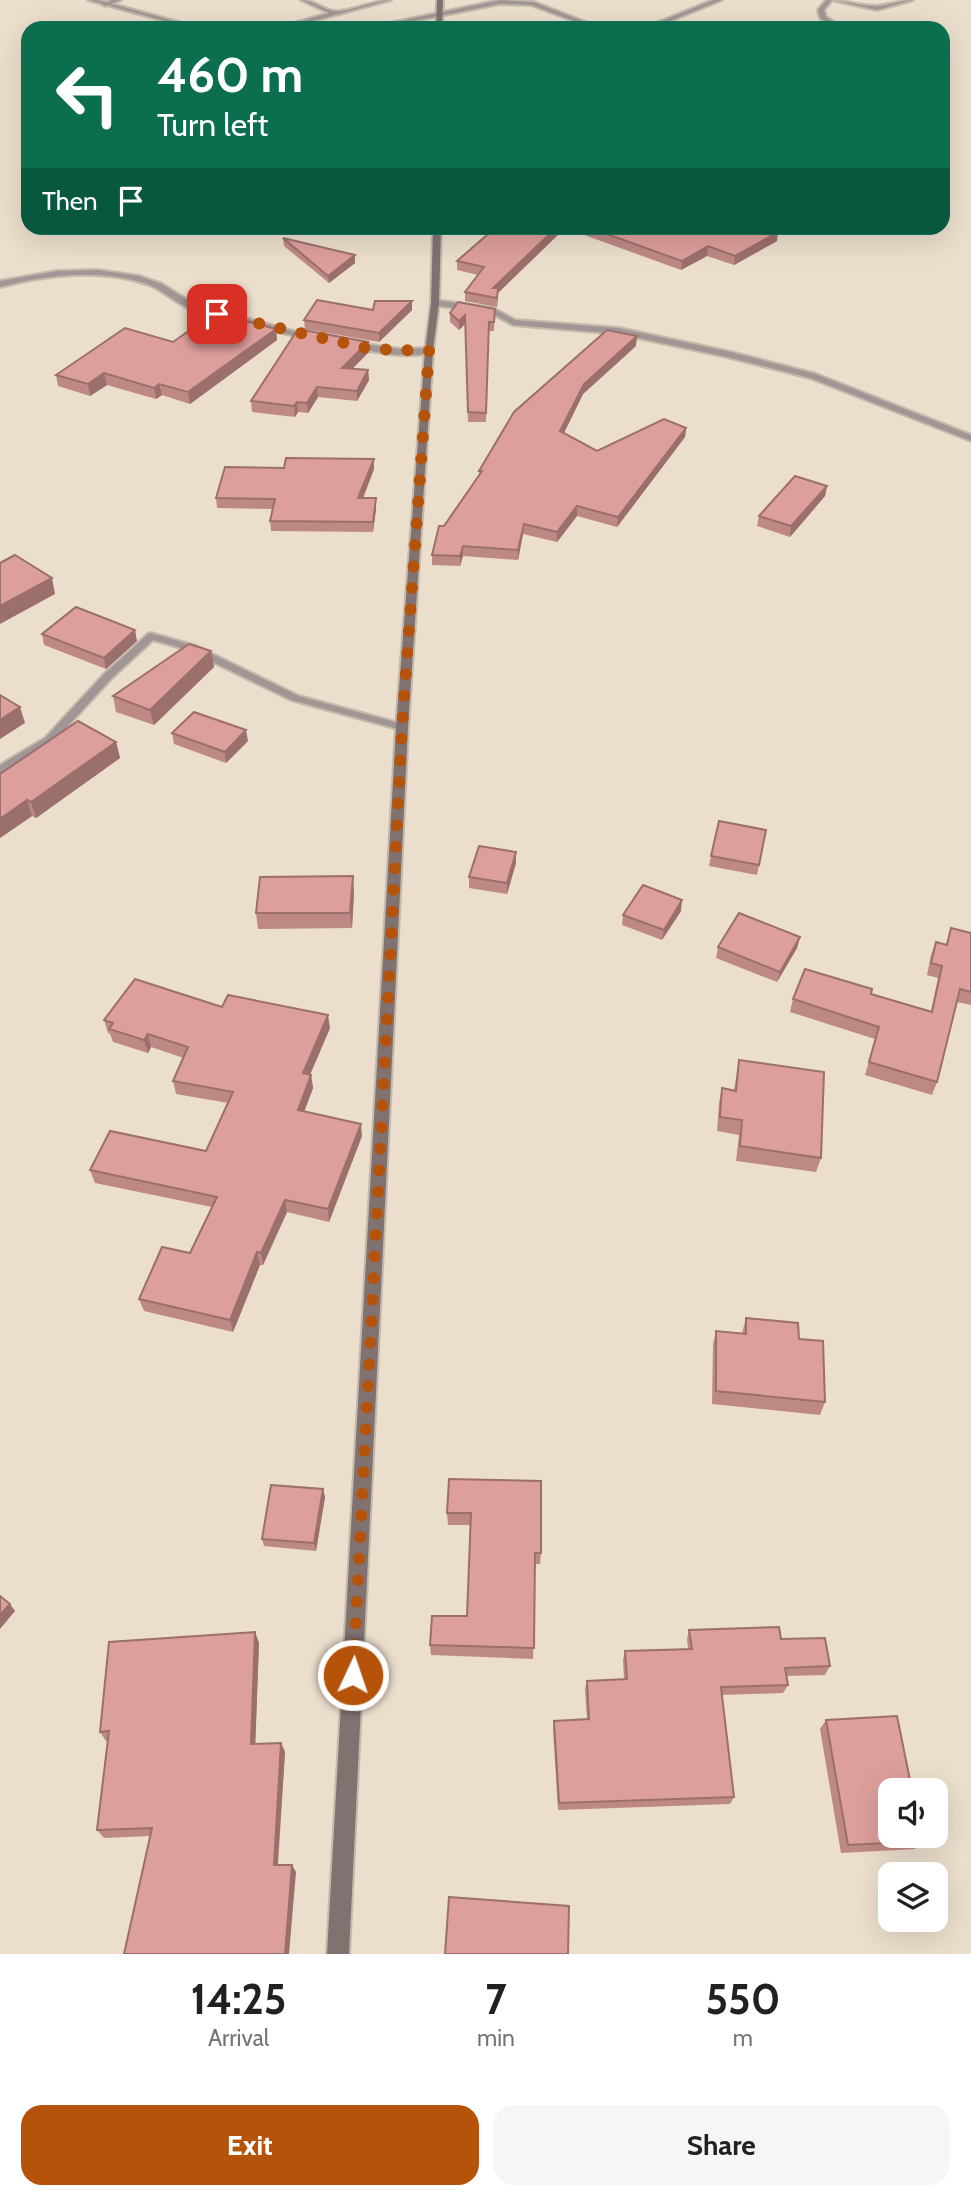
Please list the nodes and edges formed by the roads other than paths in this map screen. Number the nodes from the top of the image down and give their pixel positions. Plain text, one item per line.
1 (91, 0) edge
2 (118, 0) edge
3 (304, 0) edge
4 (388, 0) edge
5 (440, 0) edge
6 (719, 0) edge
7 (829, 0) edge
8 (835, 0) edge
9 (909, 0) edge
10 (105, 4) junction
11 (334, 13) junction
12 (440, 14) junction
13 (170, 21) edge
14 (305, 21) edge
15 (404, 21) edge
16 (440, 21) edge
17 (580, 21) edge
18 (665, 21) edge
19 (828, 21) edge
20 (437, 235) edge
21 (0, 284) edge
22 (435, 303) junction
23 (324, 340) edge
24 (336, 342) edge
25 (429, 351) junction
26 (971, 438) edge
27 (402, 727) junction
28 (0, 770) edge
29 (338, 1954) edge

1 - 10 street
2 - 10 lane
3 - 11 street
4 - 11 street
5 - 12 street
6 - 18 street
7 - 19 street
8 - 9 street
10 - 13 street
11 - 14 street
12 - 15 street
12 - 16 street
12 - 17 street
20 - 22 street
21 - 23 street
22 - 25 street
22 - 26 street
24 - 25 street
25 - 27 street
27 - 28 lane
27 - 29 street

